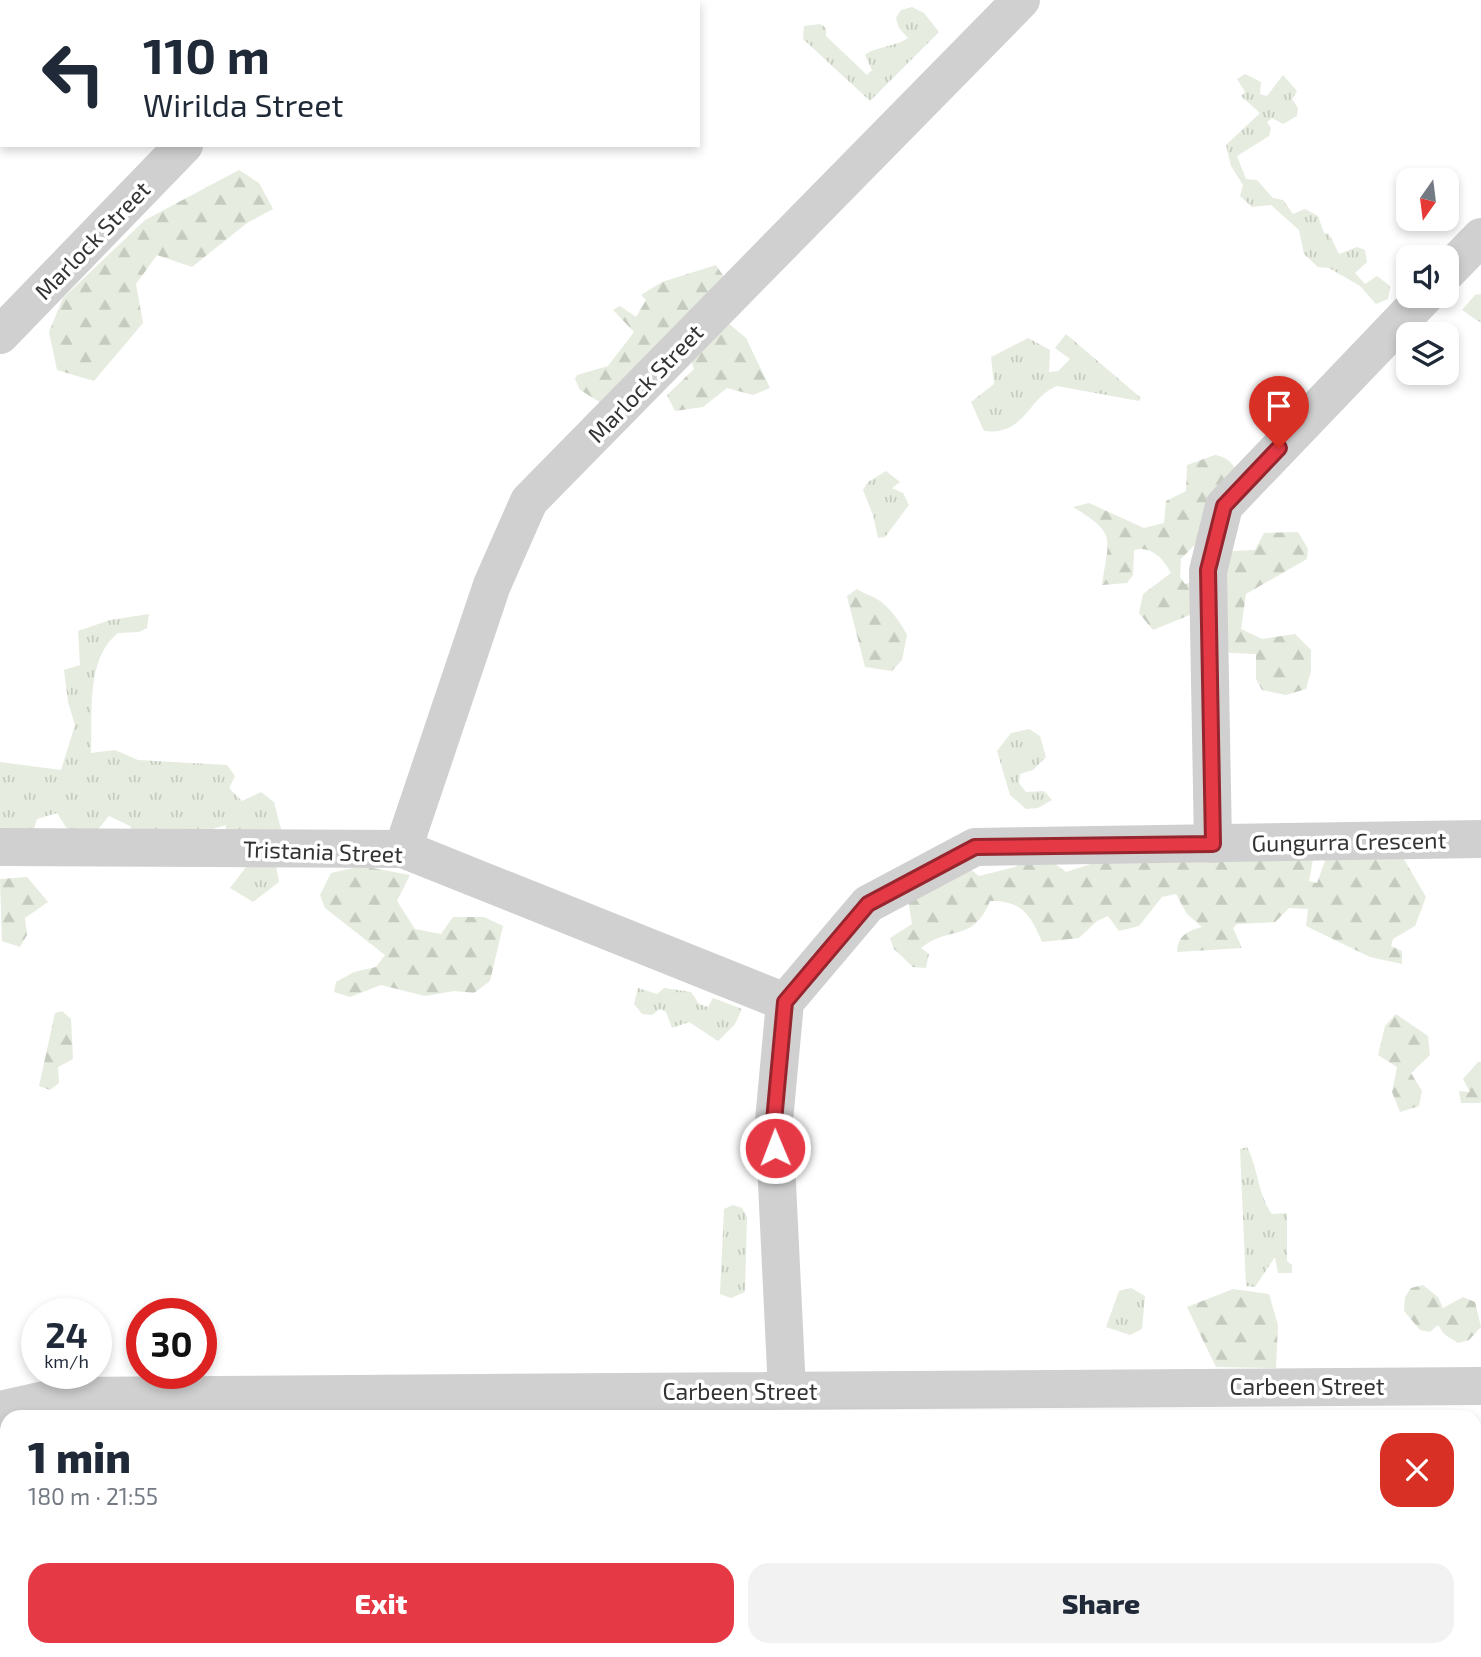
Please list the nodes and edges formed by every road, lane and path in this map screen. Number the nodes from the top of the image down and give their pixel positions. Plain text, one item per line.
1 (1021, 0) edge
2 (182, 147) edge
3 (1481, 237) edge
4 (1459, 260) edge
5 (1414, 308) edge
6 (0, 335) edge
7 (1481, 839) edge
8 (1213, 844) junction
9 (0, 847) edge
10 (403, 849) junction
11 (785, 1002) junction
12 (1481, 1386) edge
13 (787, 1391) junction
14 (0, 1410) edge

1 - 10 street, Marlock Street
2 - 6 street, Marlock Street
3 - 4 street
5 - 8 street
7 - 8 street, Gungurra Crescent
8 - 11 street, Gungurra Crescent
9 - 10 street, Tristania Street
10 - 11 street, Tristania Street
11 - 13 street
12 - 13 street, Carbeen Street
13 - 14 street, Carbeen Street

